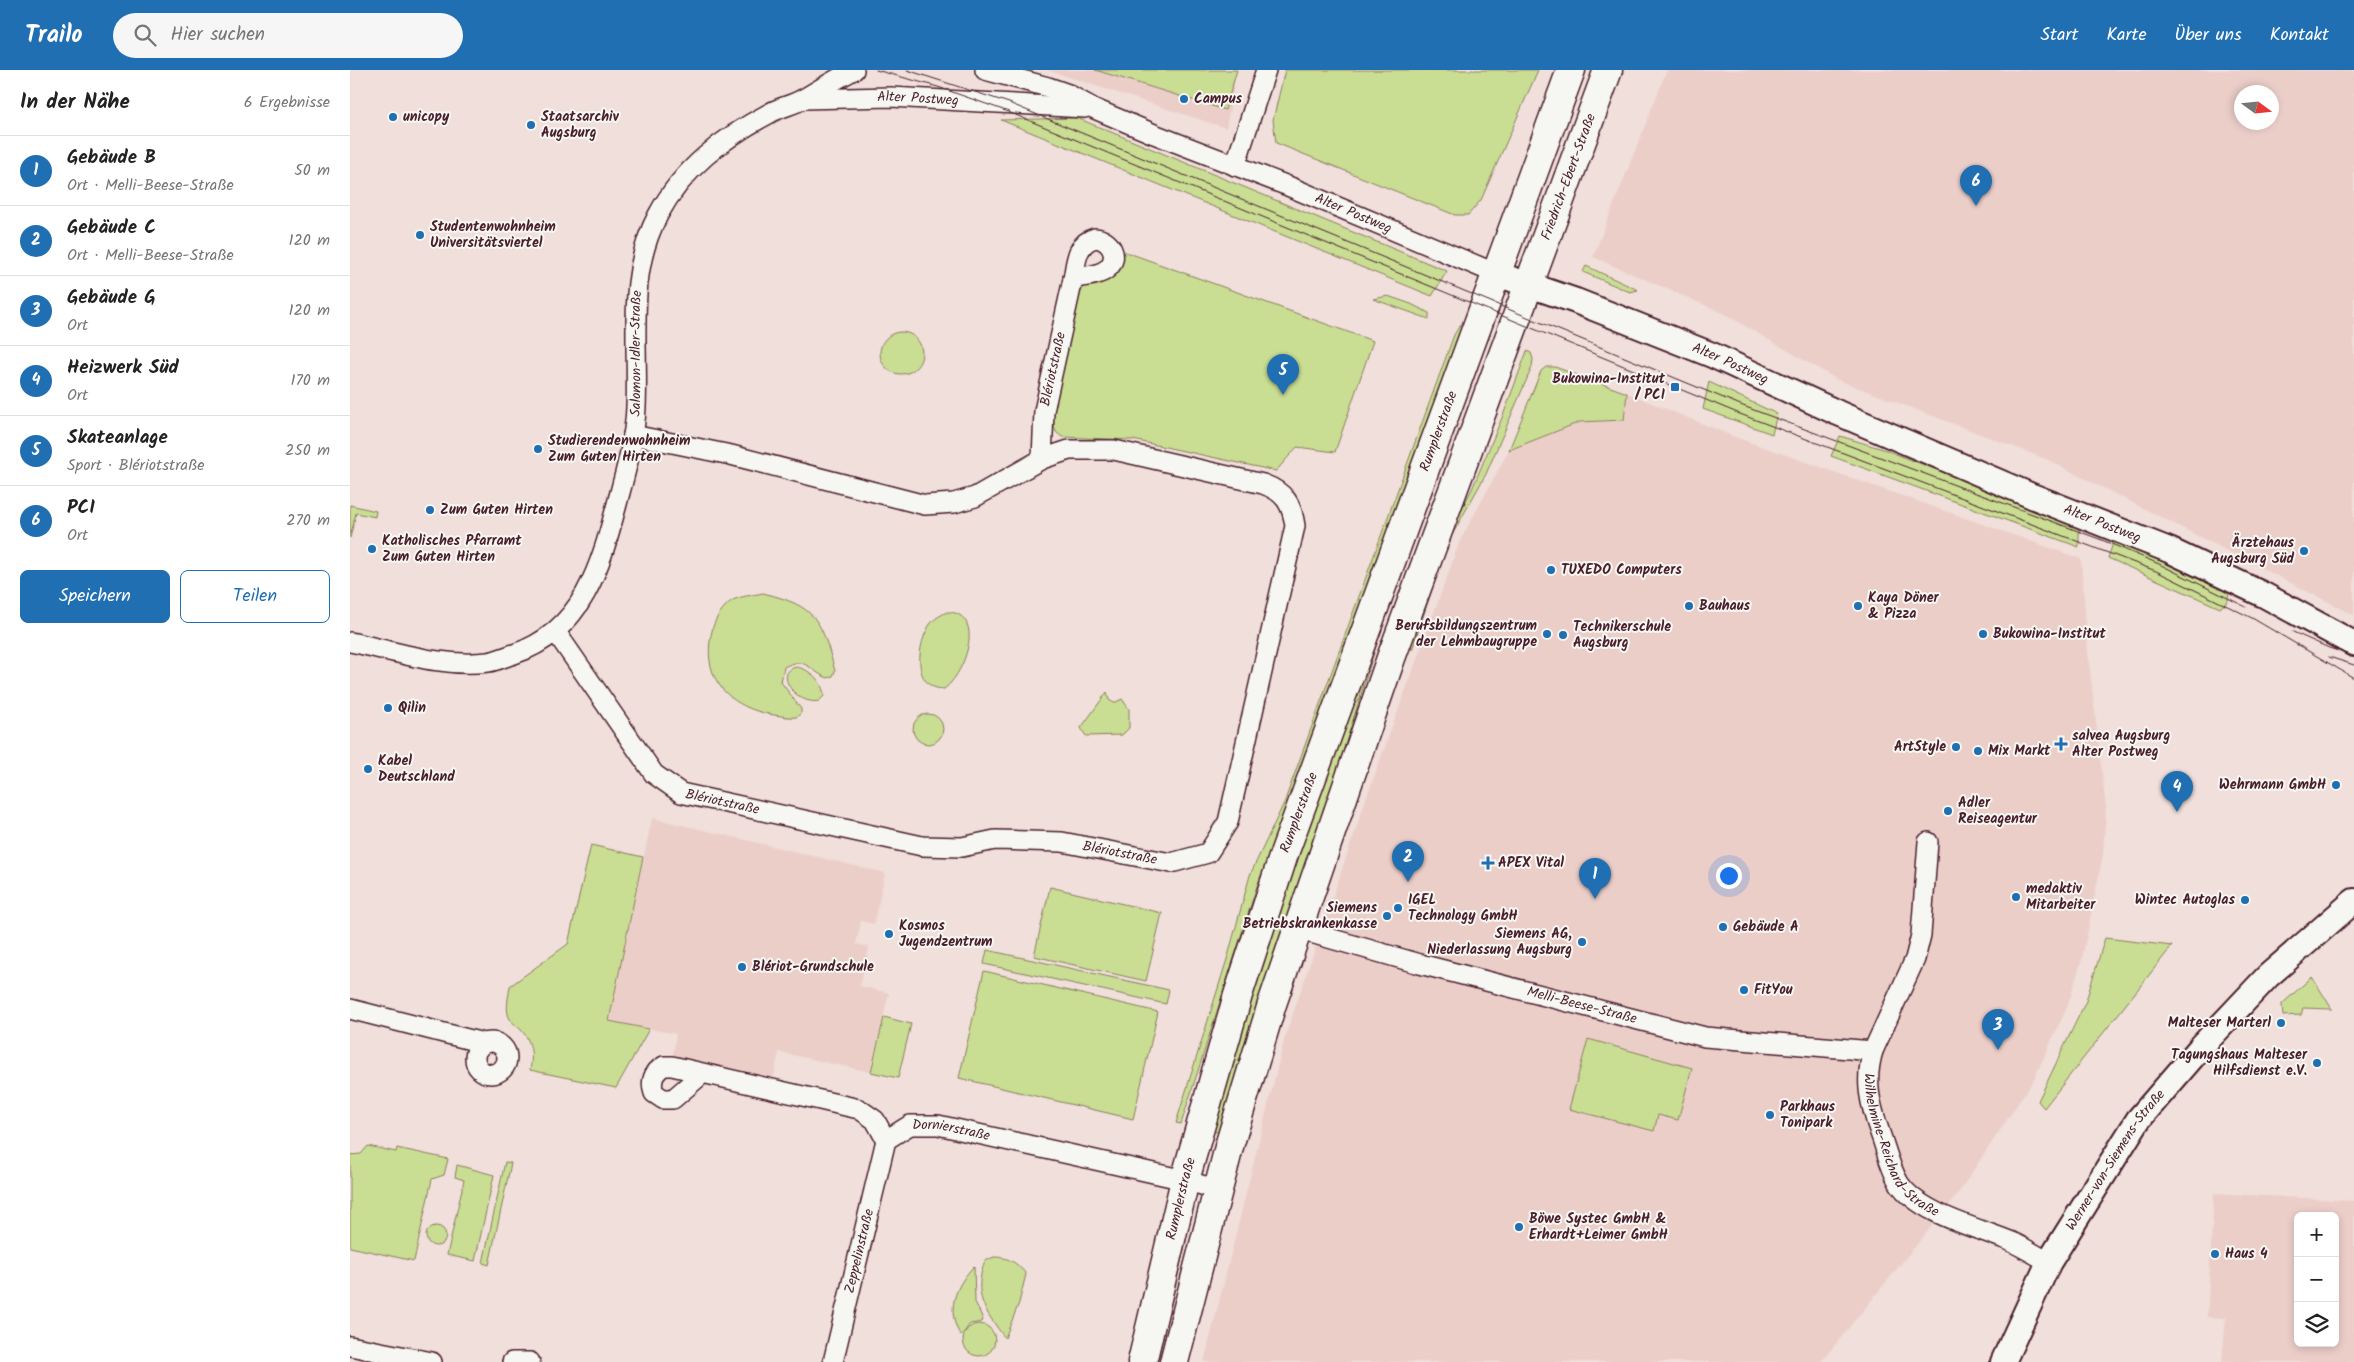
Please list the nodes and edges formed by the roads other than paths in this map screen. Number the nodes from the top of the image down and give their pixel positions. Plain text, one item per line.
1 (854, 70) edge
2 (985, 70) edge
3 (1266, 70) edge
4 (1571, 70) edge
5 (1608, 70) edge
6 (802, 99) junction
7 (1095, 109) junction
8 (1235, 166) junction
9 (1497, 274) junction
10 (1073, 279) dead end
11 (1529, 284) junction
12 (633, 436) junction
13 (1042, 459) junction
14 (556, 632) junction
15 (350, 642) edge
16 (2354, 644) edge
17 (1928, 842) dead end
18 (2354, 900) edge
19 (1297, 929) junction
20 (350, 1009) edge
21 (483, 1043) dead end
22 (1873, 1052) junction
23 (702, 1074) dead end
24 (886, 1140) junction
25 (1185, 1180) junction
26 (1218, 1190) junction
27 (2049, 1262) junction
28 (350, 1346) edge
29 (432, 1362) edge
30 (512, 1362) edge
31 (530, 1362) edge
32 (833, 1362) edge
33 (1142, 1362) edge
34 (1174, 1362) edge
35 (2003, 1362) edge

1 - 6 street
2 - 7 street, Alter Postweg
3 - 8 street
4 - 9 main road
5 - 11 main road, Friedrich-Ebert-Straße
6 - 7 street, Alter Postweg
6 - 12 street, Salomon-Idler-Straße
7 - 8 street, Alter Postweg
8 - 9 street, Alter Postweg
9 - 11 street, Alter Postweg
9 - 25 main road, Rumplerstraße
10 - 13 street, Blériotstraße
11 - 16 street, Alter Postweg
11 - 19 main road
12 - 13 street, Blériotstraße
12 - 14 street, Salomon-Idler-Straße
13 - 14 street, Blériotstraße
14 - 15 street, Salomon-Idler-Straße
17 - 22 street, Wilhelmine-Reichard-Straße
18 - 27 street, Werner-von-Siemens-Straße
19 - 22 street, Melli-Beese-Straße
19 - 26 main road
20 - 21 street
22 - 27 street, Wilhelmine-Reichard-Straße
23 - 24 street
24 - 25 street, Dornierstraße
24 - 32 street, Zeppelinstraße
25 - 26 street, Dornierstraße
25 - 33 main road, Rumplerstraße
26 - 34 main road
27 - 35 street, Werner-von-Siemens-Straße
28 - 29 street
30 - 31 street

